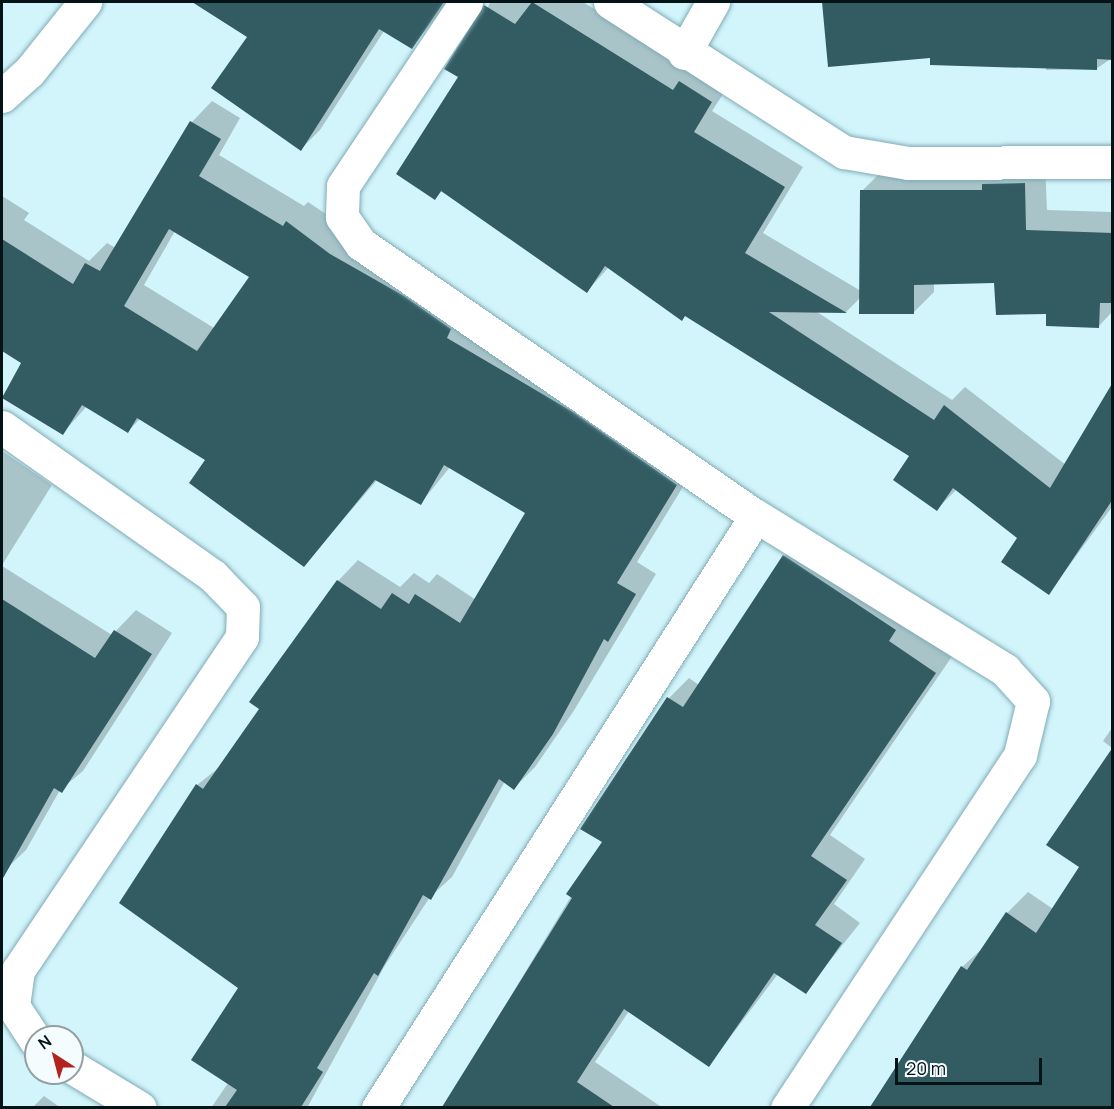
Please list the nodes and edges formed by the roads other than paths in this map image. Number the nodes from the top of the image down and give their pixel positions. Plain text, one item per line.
1 (85, 2) edge
2 (466, 2) edge
3 (610, 2) edge
4 (713, 2) edge
5 (684, 53) junction
6 (2, 96) edge
7 (1113, 162) edge
8 (2, 428) edge
9 (756, 516) junction
10 (25, 1025) edge
11 (84, 1074) edge
12 (140, 1107) edge
13 (378, 1107) edge
14 (787, 1107) edge

1 - 6 street
2 - 9 street
3 - 5 street
4 - 5 street
5 - 7 street
8 - 10 street
9 - 13 street
9 - 14 street
11 - 12 street

